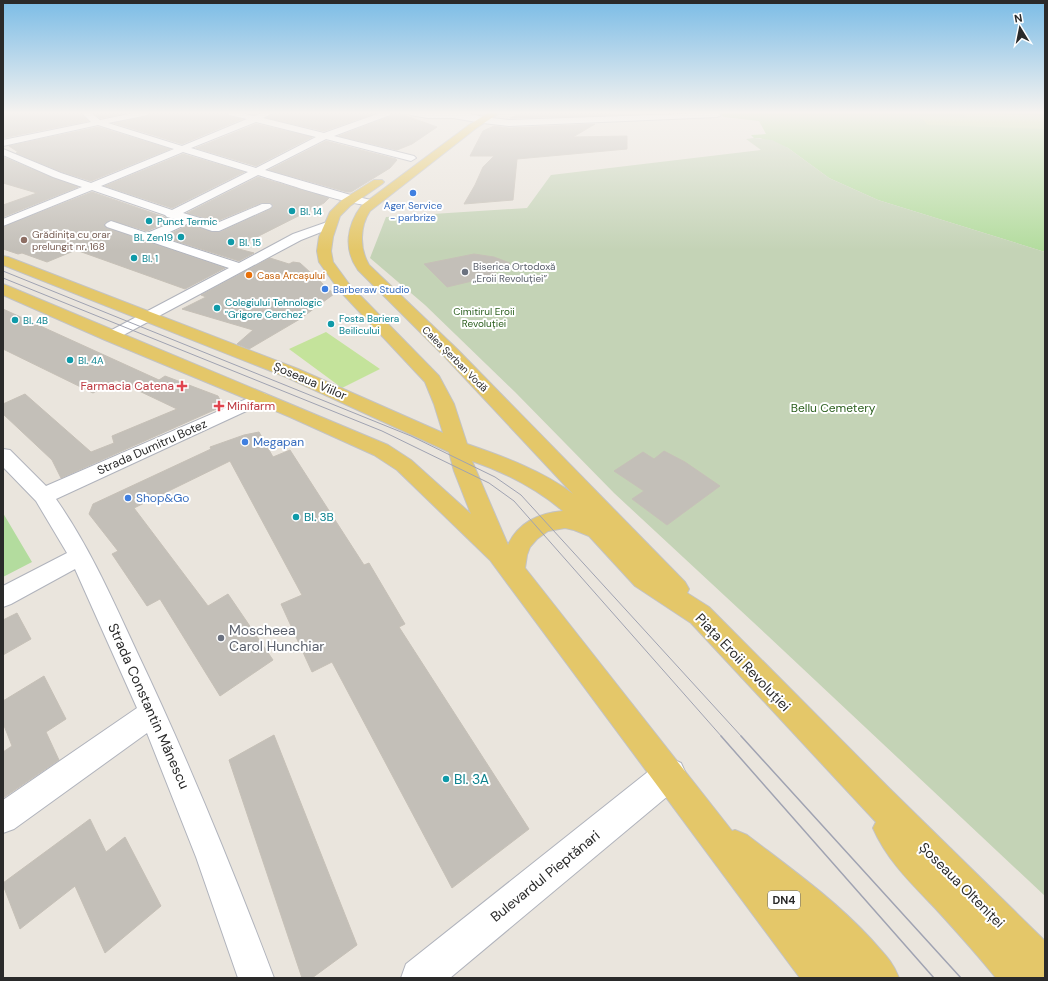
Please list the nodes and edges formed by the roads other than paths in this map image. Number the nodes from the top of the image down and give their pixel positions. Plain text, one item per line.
1 (19, 159) edge
2 (158, 159) edge
3 (213, 159) edge
4 (281, 159) edge
5 (410, 159) edge
6 (422, 159) edge
7 (401, 165) dead end
8 (256, 172) junction
9 (384, 177) dead end
10 (89, 187) junction
11 (352, 200) junction
12 (371, 203) junction
13 (266, 206) dead end
14 (171, 215) junction
15 (334, 218) junction
16 (188, 220) junction
17 (358, 220) junction
18 (3, 223) edge
19 (111, 226) dead end
20 (148, 237) junction
21 (3, 260) edge
22 (240, 267) junction
23 (3, 289) edge
24 (146, 317) junction
25 (111, 336) junction
26 (260, 398) junction
27 (458, 448) junction
28 (3, 455) edge
29 (43, 496) junction
30 (600, 533) junction
31 (80, 556) junction
32 (505, 561) junction
33 (3, 597) edge
34 (700, 615) junction
35 (153, 713) junction
36 (670, 774) junction
37 (878, 801) junction
38 (3, 818) edge
39 (709, 826) junction
40 (1045, 968) edge
41 (256, 978) edge
42 (420, 978) edge
43 (824, 978) edge
44 (855, 978) edge
45 (880, 978) edge
46 (1020, 978) edge

1 - 10 street
2 - 10 street
3 - 8 street
4 - 8 street
5 - 7 main road
6 - 12 main road
8 - 11 street
8 - 14 street
9 - 11 main road
10 - 14 street
10 - 18 street
11 - 12 street
11 - 15 main road
12 - 17 main road
13 - 16 street
14 - 16 street
15 - 17 main road
15 - 22 street
15 - 27 main road
16 - 20 street
17 - 34 main road, Calea Șerban Vodă
19 - 20 street
20 - 22 street
21 - 24 main road, Șoseaua Viilor
22 - 24 street
23 - 25 main road
24 - 25 street
24 - 27 main road, Șoseaua Viilor
25 - 26 main road
26 - 29 street, Strada Dumitru Botez
26 - 32 main road
27 - 30 main road, Șoseaua Viilor
27 - 32 main road
28 - 29 street, Strada Constantin Mănescu
29 - 31 street, Strada Constantin Mănescu
30 - 32 main road
30 - 34 main road, Piața Eroii Revoluției
31 - 33 street
31 - 35 street, Strada Constantin Mănescu
32 - 36 main road
34 - 37 main road, Piața Eroii Revoluției
35 - 38 street
35 - 41 street, Strada Constantin Mănescu
36 - 39 main road
36 - 42 street, Bulevardul Pieptănari
37 - 40 main road, Șoseaua Olteniței
37 - 46 main road
39 - 43 main road
39 - 44 main road, DN4
39 - 45 main road

